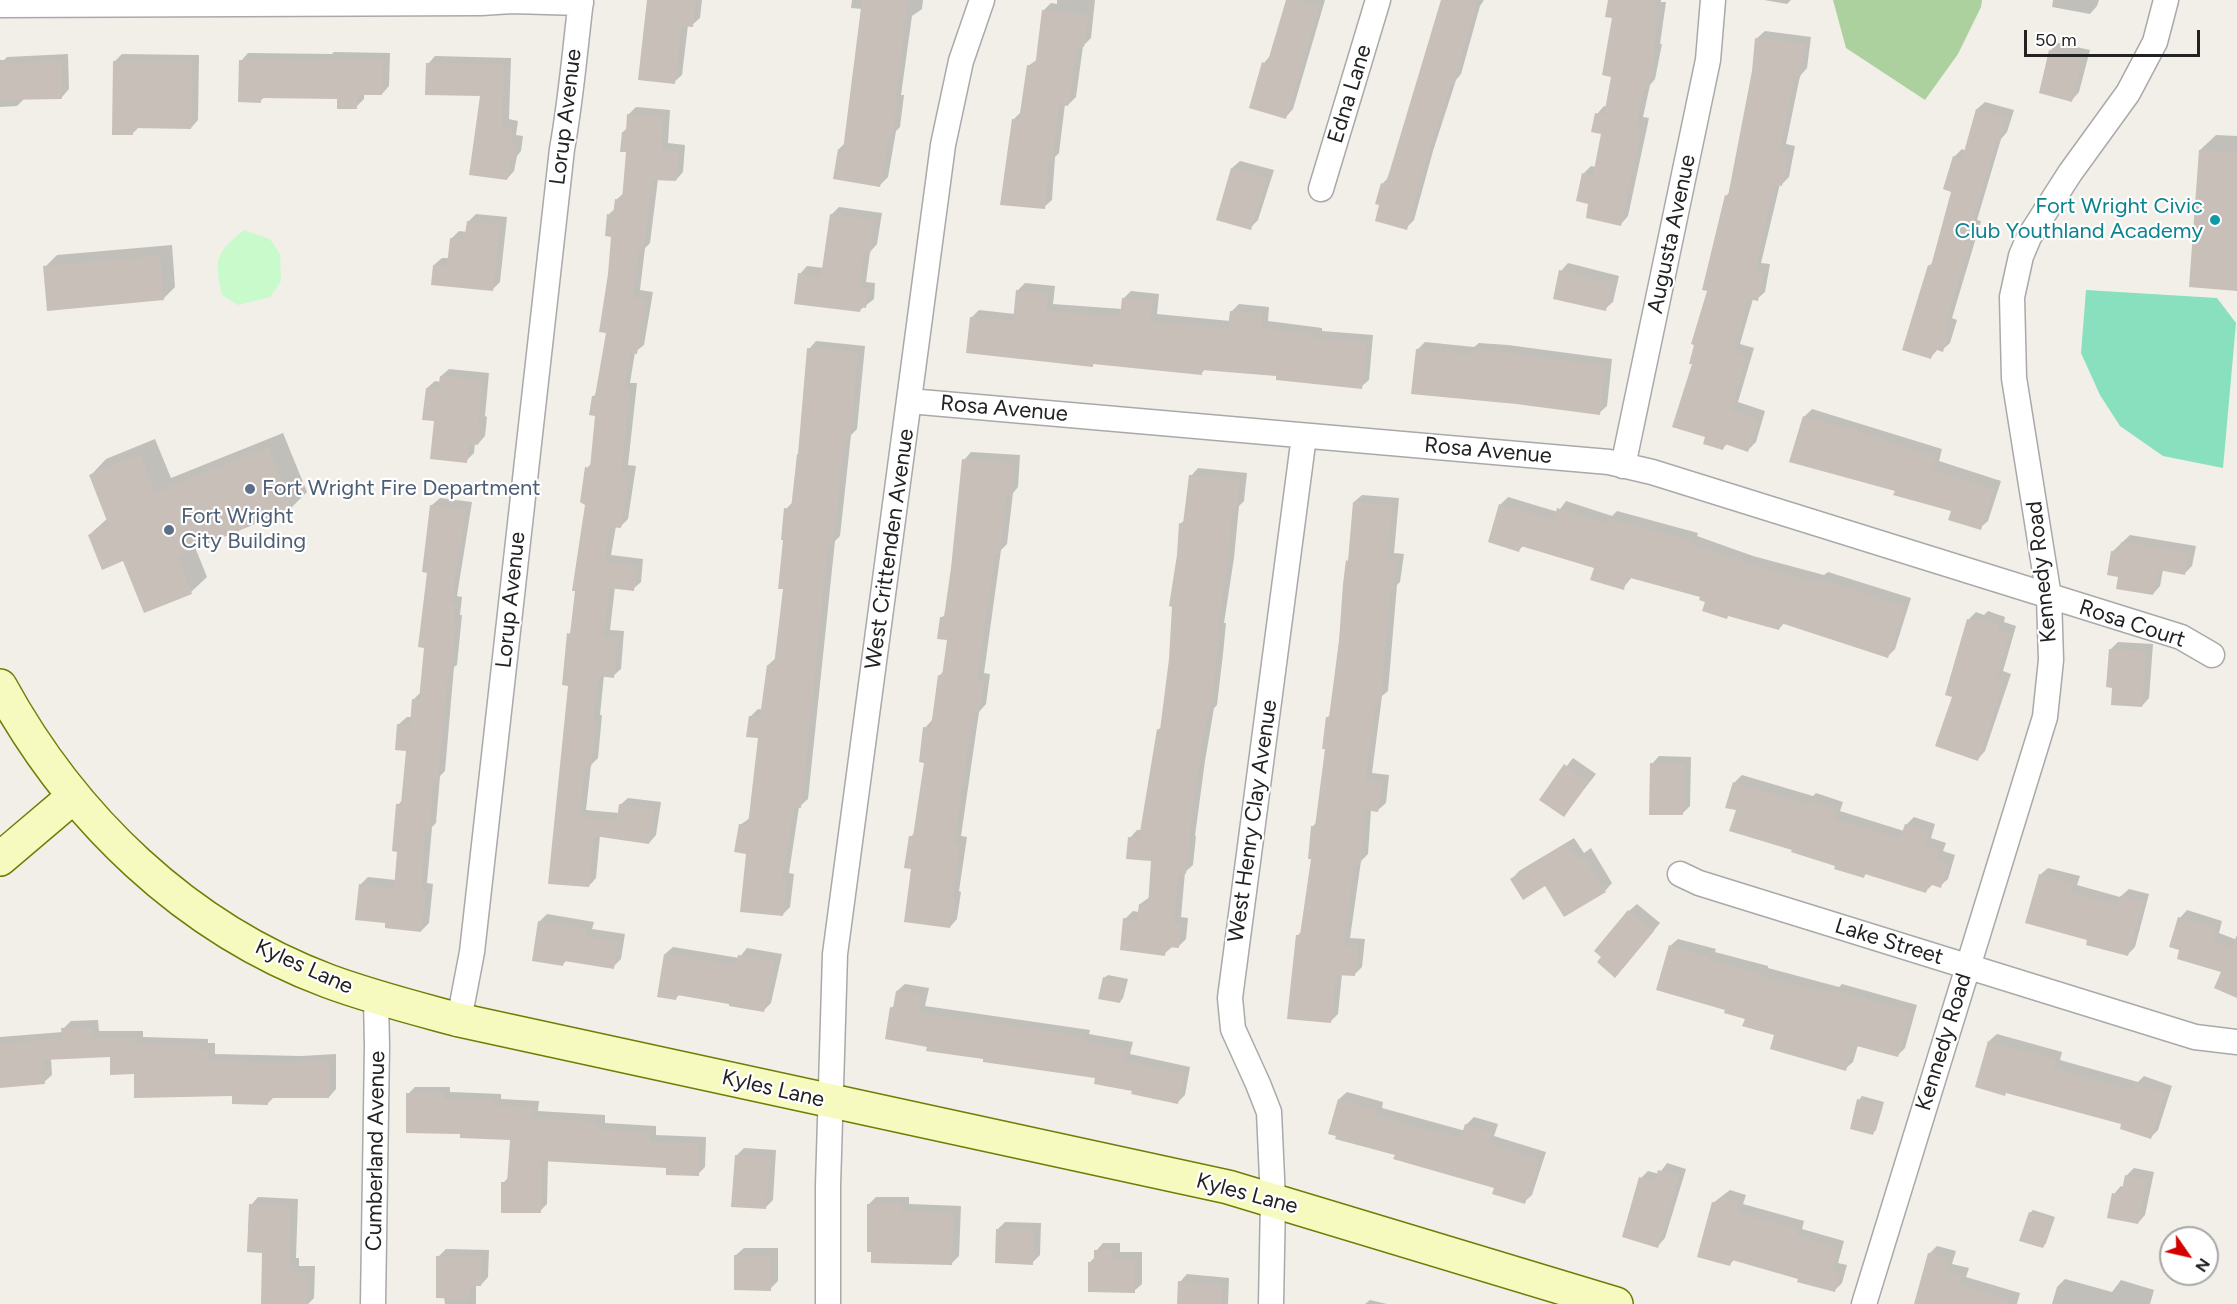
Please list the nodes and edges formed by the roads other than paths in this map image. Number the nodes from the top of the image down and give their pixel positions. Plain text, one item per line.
1 (982, 0) edge
2 (1378, 0) edge
3 (1713, 0) edge
4 (2166, 0) edge
5 (581, 2) edge
6 (0, 5) edge
7 (1321, 189) dead end
8 (909, 401) junction
9 (1304, 435) junction
10 (1623, 466) junction
11 (2049, 597) junction
12 (2212, 655) dead end
13 (0, 686) edge
14 (73, 797) junction
15 (0, 859) edge
16 (1680, 874) dead end
17 (1968, 966) junction
18 (376, 998) junction
19 (459, 1020) junction
20 (2237, 1042) edge
21 (832, 1102) junction
22 (1273, 1200) junction
23 (373, 1304) edge
24 (828, 1304) edge
25 (1271, 1304) edge
26 (1616, 1304) edge
27 (1864, 1304) edge

1 - 8 street, West Crittenden Avenue
2 - 7 street, Edna Lane
3 - 10 street, Augusta Avenue
4 - 11 street, Kennedy Road
5 - 6 street
5 - 19 street, Lorup Avenue
8 - 9 street, Rosa Avenue
8 - 21 street, West Crittenden Avenue
9 - 10 street, Rosa Avenue
9 - 22 street, West Henry Clay Avenue
10 - 11 street, Rosa Avenue
11 - 12 street, Rosa Court
11 - 17 street, Kennedy Road
13 - 14 main road, Kyles Lane
14 - 15 main road
14 - 18 main road, Kyles Lane
16 - 17 street, Lake Street
17 - 20 street, Lake Street
17 - 27 street, Kennedy Road
18 - 19 main road, Kyles Lane
18 - 23 street, Cumberland Avenue
19 - 21 main road, Kyles Lane
21 - 22 main road, Kyles Lane
21 - 24 street, West Crittenden Avenue
22 - 25 street, West Henry Clay Avenue
22 - 26 main road, Kyles Lane

